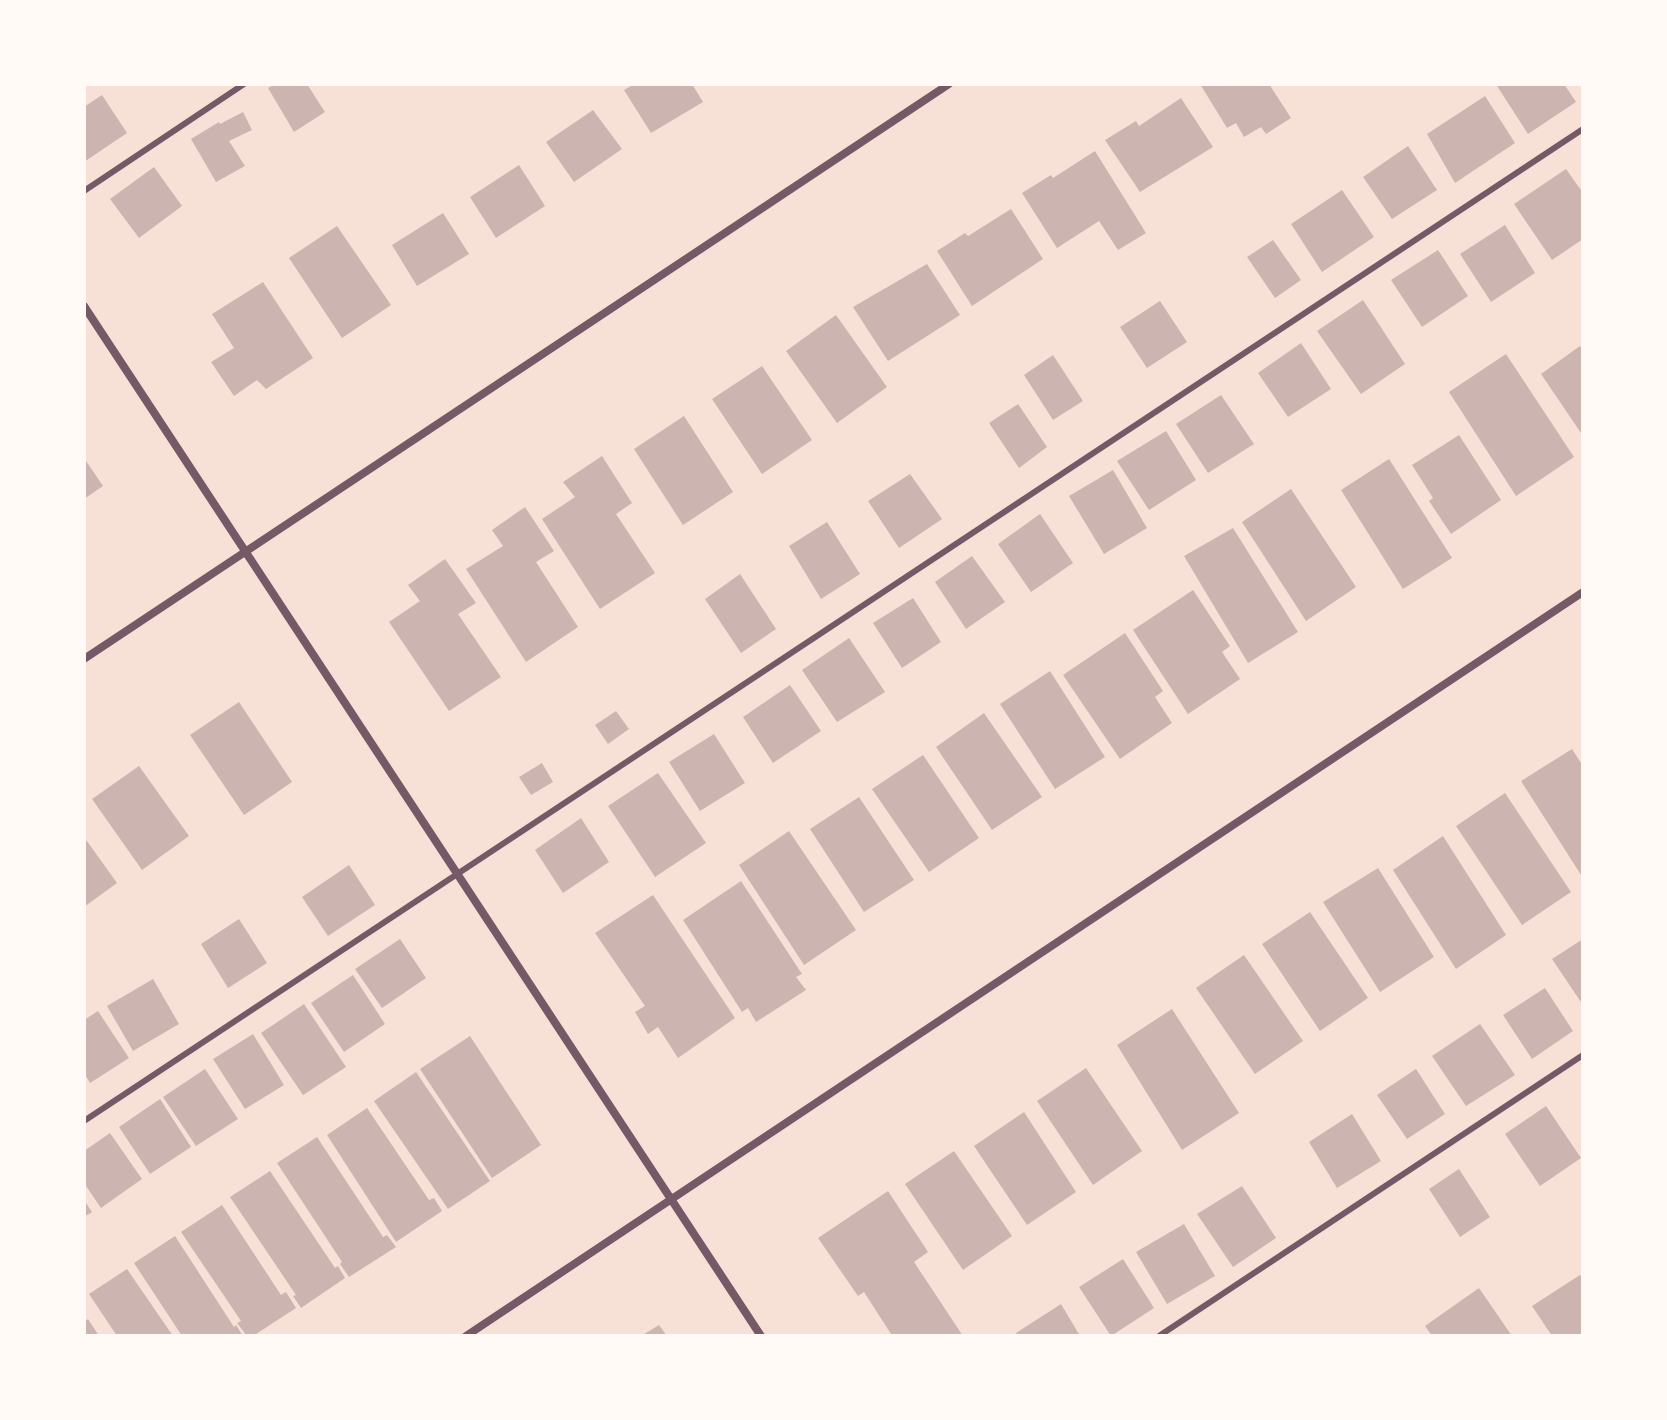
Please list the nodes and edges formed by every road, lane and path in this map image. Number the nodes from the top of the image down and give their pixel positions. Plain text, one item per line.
1 (244, 84) edge
2 (949, 84) edge
3 (1583, 129) edge
4 (84, 191) edge
5 (84, 306) edge
6 (246, 552) junction
7 (1583, 592) edge
8 (84, 659) edge
9 (457, 874) junction
10 (1583, 1055) edge
11 (84, 1121) edge
12 (672, 1199) junction
13 (466, 1336) edge
14 (761, 1336) edge
15 (1159, 1336) edge

1 - 4 lane
2 - 6 street
3 - 9 lane
5 - 6 street
6 - 8 street
6 - 9 street
7 - 12 street
9 - 11 lane
9 - 12 street
10 - 15 lane
12 - 13 street
12 - 14 street

